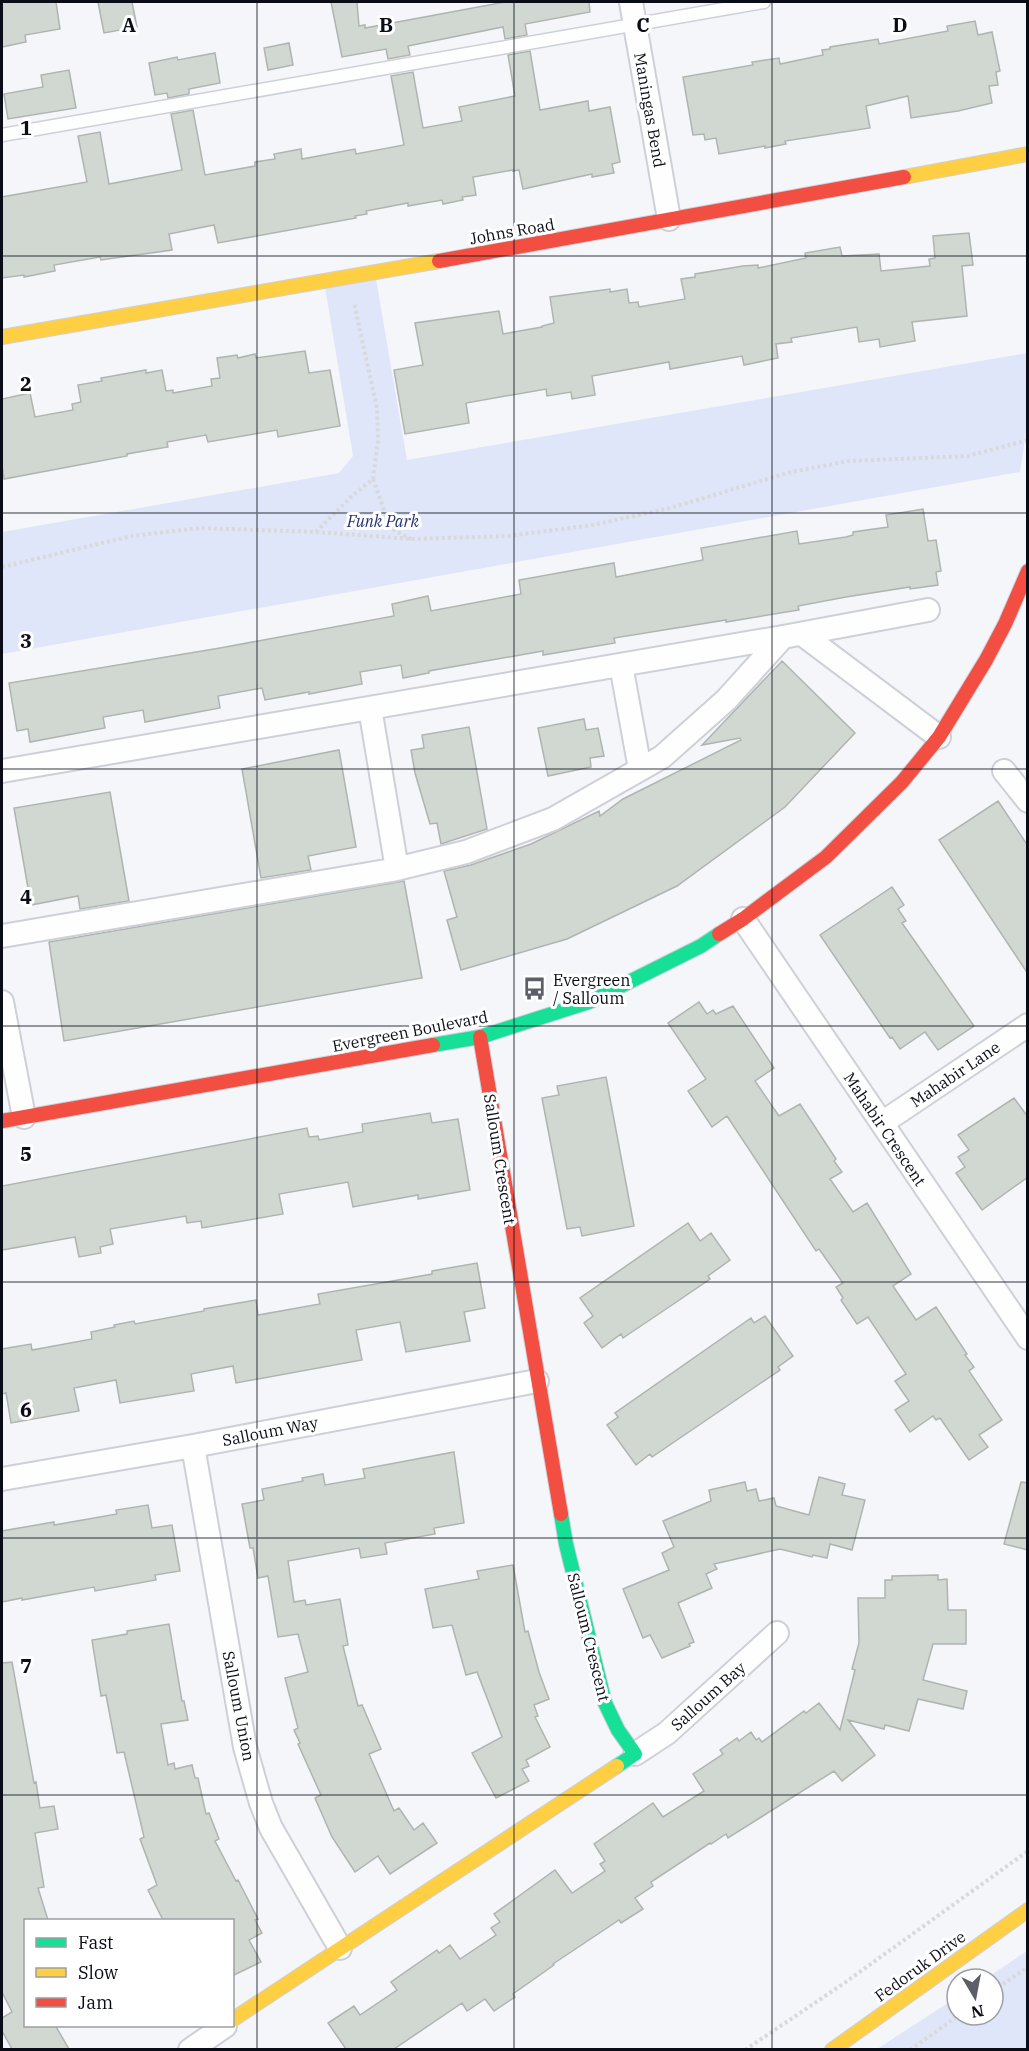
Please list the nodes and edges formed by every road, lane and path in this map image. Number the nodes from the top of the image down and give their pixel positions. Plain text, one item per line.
1 (764, 2) edge
2 (633, 12) edge
3 (2, 135) edge
4 (1028, 154) edge
5 (669, 219) junction
6 (353, 299) dead end
7 (2, 337) edge
8 (1028, 440) edge
9 (374, 479) junction
10 (316, 532) junction
11 (412, 539) junction
12 (2, 567) edge
13 (1028, 571) edge
14 (928, 610) dead end
15 (793, 636) junction
16 (621, 665) junction
17 (370, 708) junction
18 (939, 737) junction
19 (640, 769) junction
20 (2, 771) edge
21 (1004, 771) dead end
22 (1028, 801) edge
23 (398, 868) junction
24 (743, 919) junction
25 (2, 936) edge
26 (2, 1002) edge
27 (1028, 1025) edge
28 (480, 1036) junction
29 (24, 1117) junction
30 (2, 1121) edge
31 (882, 1123) junction
32 (1028, 1338) edge
33 (537, 1381) junction
34 (193, 1446) junction
35 (2, 1479) edge
36 (777, 1633) dead end
37 (635, 1754) junction
38 (1028, 1851) edge
39 (1028, 1910) edge
40 (340, 1948) junction
41 (1028, 1967) edge
42 (1005, 1983) edge
43 (234, 2019) edge
44 (945, 2025) edge
45 (222, 2027) edge
46 (190, 2049) edge
47 (746, 2049) edge
48 (832, 2049) edge
49 (910, 2049) edge

1 - 2 lane
2 - 3 lane
2 - 5 street, Maningas Bend
4 - 5 street, Johns Road
5 - 7 street, Johns Road
6 - 9 path
8 - 11 path
9 - 10 path
9 - 11 path
10 - 11 path
10 - 12 path
13 - 18 street, Evergreen Boulevard
14 - 15 street
15 - 16 street
15 - 18 street
15 - 19 street
16 - 17 street
16 - 19 street
17 - 20 street
17 - 23 street
18 - 24 street, Evergreen Boulevard
19 - 23 street
21 - 22 street
23 - 25 street
24 - 28 street, Evergreen Boulevard
24 - 31 street, Mahabir Crescent
26 - 29 street
27 - 31 street, Mahabir Lane
28 - 29 street, Evergreen Boulevard
28 - 33 street, Salloum Crescent
29 - 30 street, Evergreen Boulevard
31 - 32 street, Mahabir Crescent
33 - 34 street, Salloum Way
33 - 37 street, Salloum Crescent
34 - 35 street, Salloum Way
34 - 40 street, Salloum Union
36 - 37 street, Salloum Bay
37 - 40 street
38 - 47 path
39 - 48 street, Fedoruk Drive
40 - 43 street
41 - 42 path
44 - 49 path
45 - 46 street

